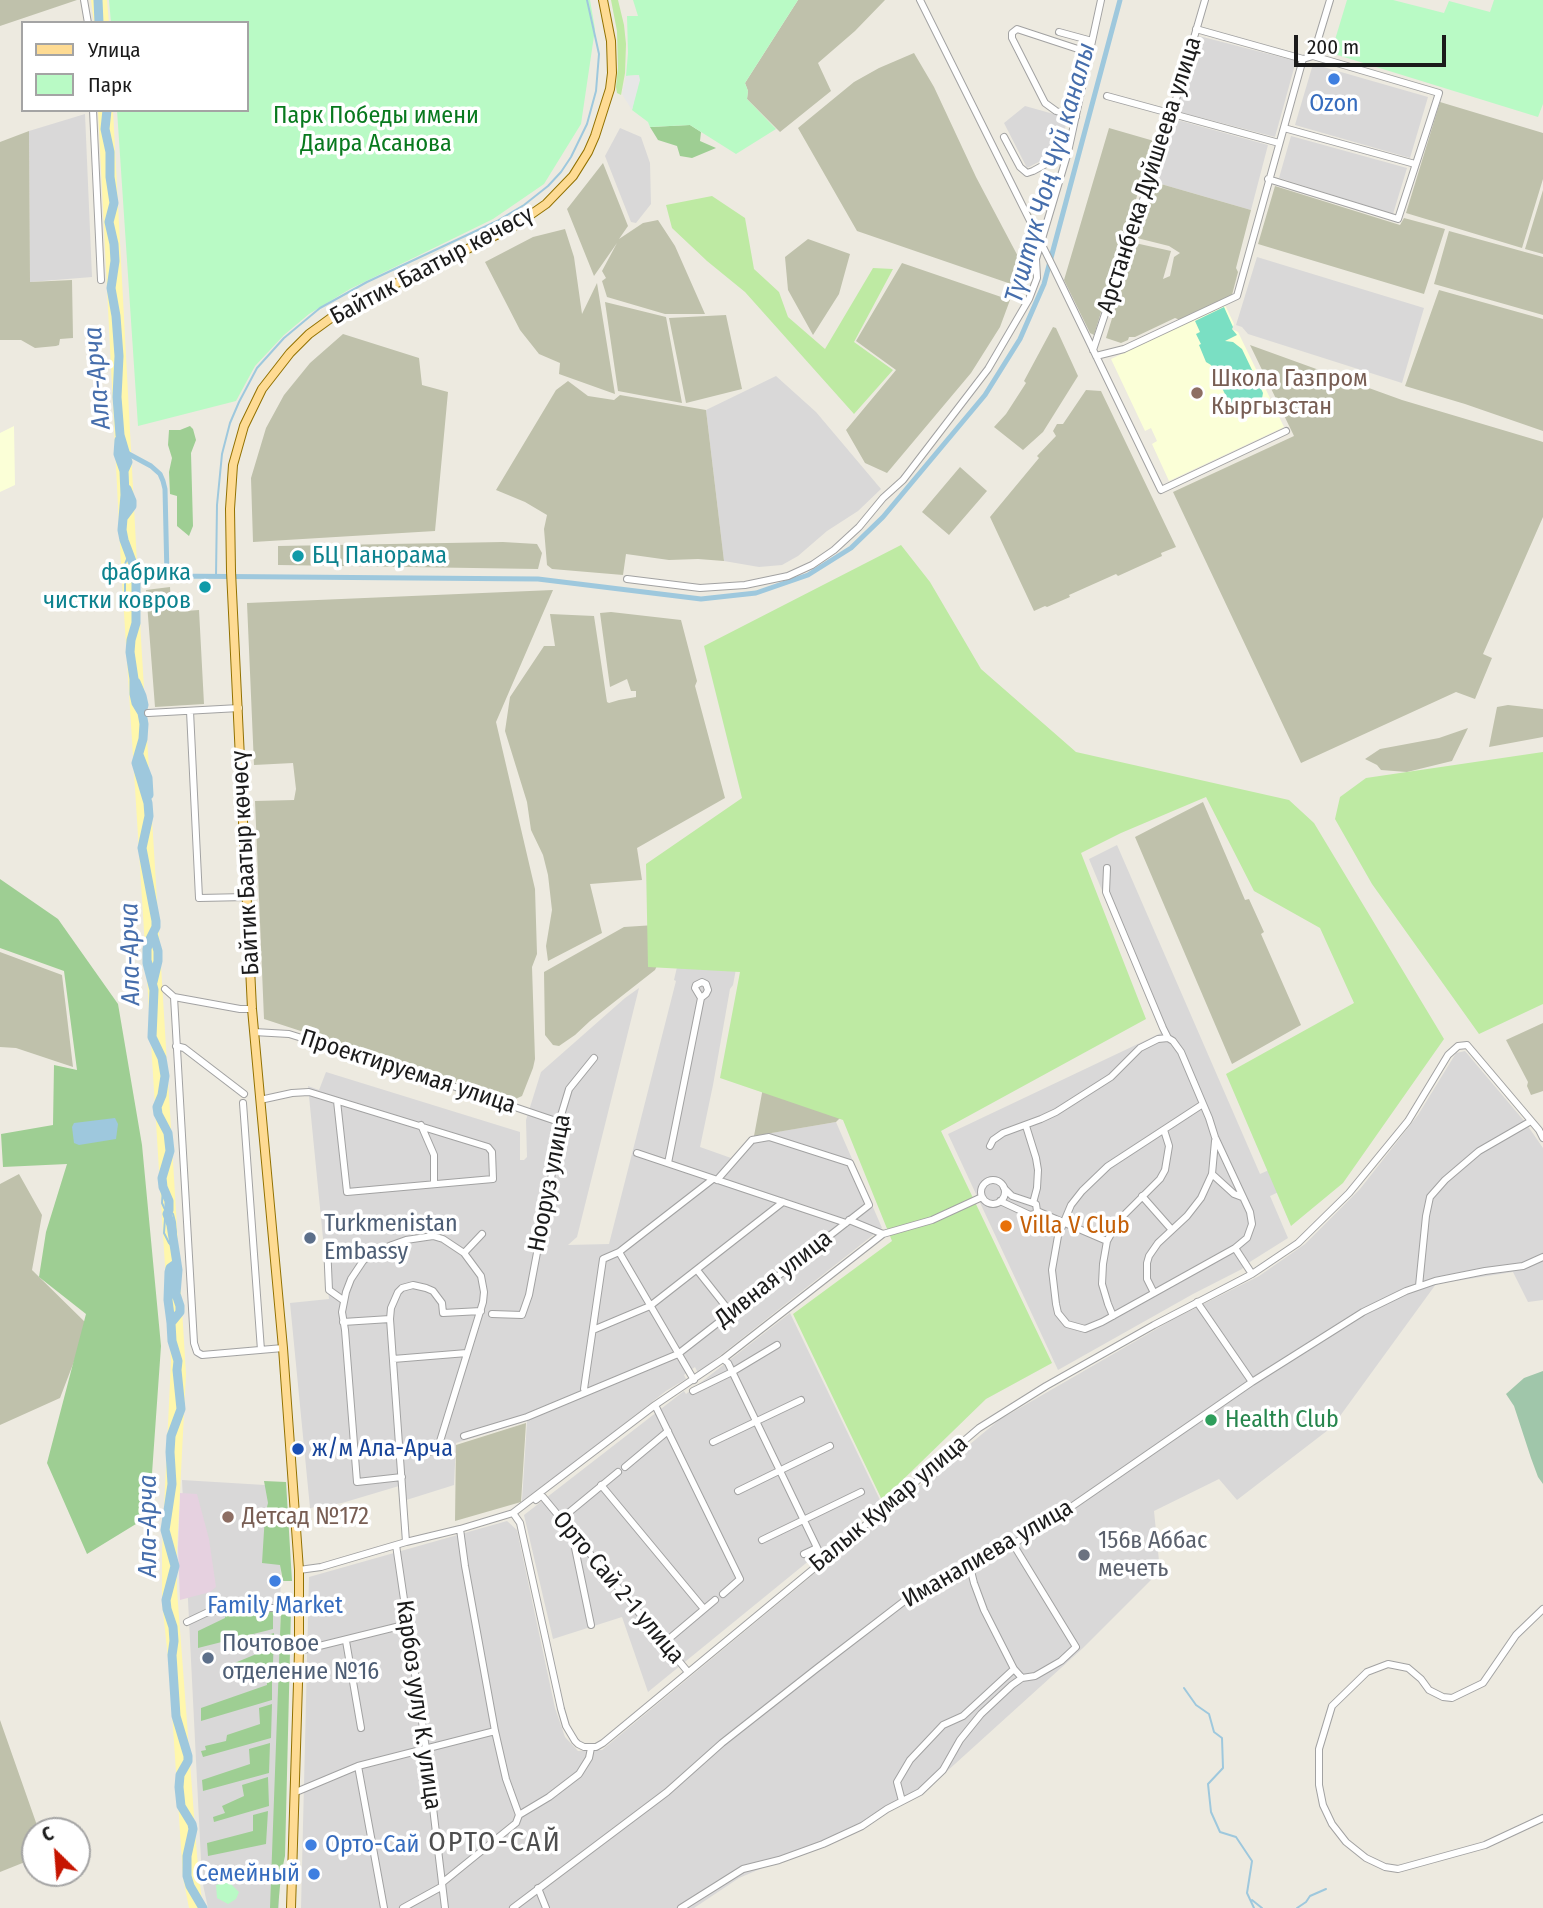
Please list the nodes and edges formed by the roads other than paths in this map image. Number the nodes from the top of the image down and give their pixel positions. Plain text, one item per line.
1 (84, 0) edge
2 (603, 0) edge
3 (920, 0) edge
4 (1101, 0) edge
5 (1205, 0) edge
6 (1330, 0) edge
7 (88, 21) edge
8 (1196, 29) junction
9 (1059, 32) dead end
10 (1093, 41) junction
11 (1090, 54) junction
12 (1313, 56) junction
13 (1303, 59) junction
14 (1107, 96) dead end
15 (93, 112) edge
16 (1172, 113) junction
17 (1076, 117) junction
18 (1283, 128) junction
19 (1004, 136) dead end
20 (1279, 143) junction
21 (1068, 152) junction
22 (1415, 164) junction
23 (1268, 179) junction
24 (1041, 243) junction
25 (100, 280) dead end
26 (1095, 353) junction
27 (1286, 431) dead end
28 (627, 579) dead end
29 (239, 708) junction
30 (190, 710) junction
31 (148, 713) dead end
32 (1107, 868) dead end
33 (247, 897) junction
34 (165, 989) dead end
35 (173, 997) junction
36 (701, 998) dead end
37 (252, 1009) junction
38 (254, 1032) junction
39 (1168, 1038) junction
40 (176, 1046) junction
41 (594, 1058) dead end
42 (244, 1094) dead end
43 (260, 1100) junction
44 (337, 1101) junction
45 (243, 1103) dead end
46 (1203, 1104) junction
47 (1531, 1121) junction
48 (559, 1122) junction
49 (421, 1125) junction
50 (1026, 1125) junction
51 (1541, 1129) edge
52 (1164, 1130) junction
53 (1215, 1137) junction
54 (1543, 1139) edge
55 (990, 1146) dead end
56 (637, 1153) dead end
57 (668, 1163) junction
58 (1212, 1174) junction
59 (715, 1180) junction
60 (433, 1184) junction
61 (1004, 1188) junction
62 (1142, 1196) junction
63 (982, 1197) junction
64 (1242, 1197) junction
65 (1000, 1201) junction
66 (783, 1202) junction
67 (1034, 1203) junction
68 (1037, 1211) junction
69 (848, 1222) junction
70 (1063, 1223) junction
71 (1172, 1230) junction
72 (482, 1234) dead end
73 (883, 1234) junction
74 (1107, 1241) junction
75 (327, 1244) dead end
76 (1234, 1248) junction
77 (619, 1252) junction
78 (464, 1253) junction
79 (1543, 1258) edge
80 (696, 1270) junction
81 (1252, 1274) junction
82 (1419, 1286) junction
83 (1154, 1293) junction
84 (343, 1300) junction
85 (1197, 1302) junction
86 (650, 1306) junction
87 (481, 1311) junction
88 (731, 1313) junction
89 (492, 1314) dead end
90 (1113, 1316) junction
91 (390, 1318) junction
92 (343, 1322) junction
93 (593, 1330) junction
94 (777, 1345) dead end
95 (283, 1348) junction
96 (261, 1350) junction
97 (467, 1353) junction
98 (678, 1354) junction
99 (393, 1359) junction
100 (723, 1359) junction
101 (732, 1372) junction
102 (694, 1380) junction
103 (1252, 1382) junction
104 (693, 1391) dead end
105 (586, 1392) junction
106 (801, 1400) dead end
107 (654, 1405) junction
108 (756, 1422) junction
109 (668, 1431) junction
110 (464, 1436) dead end
111 (713, 1442) dead end
112 (830, 1446) dead end
113 (400, 1454) junction
114 (625, 1466) dead end
115 (780, 1471) junction
116 (618, 1472) dead end
117 (402, 1477) junction
118 (601, 1485) junction
119 (738, 1491) dead end
120 (861, 1492) dead end
121 (514, 1514) junction
122 (561, 1519) junction
123 (803, 1520) junction
124 (460, 1528) junction
125 (575, 1535) junction
126 (762, 1540) dead end
127 (406, 1542) junction
128 (1013, 1544) junction
129 (396, 1545) junction
130 (817, 1548) junction
131 (804, 1554) dead end
132 (823, 1560) junction
133 (970, 1563) junction
134 (299, 1570) junction
135 (723, 1594) dead end
136 (715, 1600) dead end
137 (276, 1608) dead end
138 (704, 1609) junction
139 (1543, 1609) edge
140 (187, 1622) dead end
141 (408, 1624) junction
142 (591, 1625) dead end
143 (346, 1640) junction
144 (664, 1643) junction
145 (299, 1651) junction
146 (1014, 1669) junction
147 (688, 1672) junction
148 (1022, 1678) junction
149 (361, 1728) dead end
150 (495, 1731) junction
151 (591, 1748) junction
152 (426, 1749) junction
153 (358, 1766) junction
154 (296, 1792) junction
155 (902, 1801) junction
156 (519, 1815) junction
157 (1543, 1818) edge
158 (441, 1885) junction
159 (538, 1888) junction
160 (291, 1908) edge
161 (384, 1908) edge
162 (403, 1908) edge
163 (444, 1908) edge
164 (513, 1908) edge
165 (546, 1908) edge
166 (681, 1908) edge

1 - 7 street
2 - 29 main road, Байтик Баатыр көчөсү
3 - 24 street
4 - 10 street
5 - 8 street, Арстанбека Дуйшеева улица
6 - 12 street
8 - 13 street
8 - 16 street, Арстанбека Дуйшеева улица
9 - 10 street
10 - 11 street
11 - 17 street
11 - 17 street
12 - 13 street
12 - 22 street
13 - 18 street
14 - 16 street
15 - 25 street
16 - 20 street
16 - 26 street, Арстанбека Дуйшеева улица
17 - 21 street
18 - 20 street
18 - 22 street
19 - 21 street
20 - 23 street
21 - 24 street
22 - 23 street
23 - 26 street
24 - 26 street
24 - 28 street
26 - 27 street
29 - 30 street
29 - 33 main road, Байтик Баатыр көчөсү
30 - 31 street
30 - 33 street
32 - 39 street
33 - 37 main road, Байтик Баатыр көчөсү
34 - 35 street
35 - 37 street
35 - 40 street
36 - 57 street
37 - 38 main road, Байтик Баатыр көчөсү
38 - 43 main road, Байтик Баатыр көчөсү
38 - 48 street, Проектируемая улица
39 - 46 street
39 - 50 street
40 - 42 street
40 - 96 street
41 - 48 street, Нооруз улица
43 - 44 street
43 - 95 main road, Байтик Баатыр көчөсү
44 - 49 street
44 - 60 street
45 - 96 street
46 - 52 street
46 - 53 street
47 - 51 street, Балык Кумар улица
47 - 81 street, Балык Кумар улица
47 - 82 street
48 - 89 street, Нооруз улица
49 - 60 street
49 - 60 street
50 - 55 street
50 - 67 street
51 - 54 street
52 - 62 street
52 - 70 street
53 - 58 street
53 - 64 street
56 - 57 street
57 - 59 street
58 - 64 street
58 - 71 street
59 - 66 street
59 - 69 street, Дивная улица
59 - 77 street
61 - 63 street
61 - 65 street
61 - 67 street
62 - 71 street
62 - 74 street
63 - 65 street
63 - 73 street
64 - 76 street
65 - 68 street
66 - 69 street
66 - 80 street
67 - 68 street
68 - 70 street
69 - 73 street
69 - 88 street, Дивная улица
70 - 74 street
70 - 90 street
71 - 83 street
72 - 78 street
73 - 100 street
74 - 90 street
75 - 84 street
76 - 81 street
76 - 83 street
77 - 86 street
77 - 93 street
78 - 84 street
78 - 87 street
79 - 82 street, Иманалиева улица
80 - 86 street
80 - 88 street
81 - 85 street, Балык Кумар улица
82 - 103 street, Иманалиева улица
83 - 90 street
84 - 92 street
85 - 103 street
85 - 132 street, Балык Кумар улица
86 - 93 street
86 - 98 street
87 - 91 street
87 - 97 street
88 - 98 street, Дивная улица
91 - 92 street
91 - 99 street
92 - 117 street
93 - 105 street
94 - 101 street
95 - 96 street
95 - 134 main road, Байтик Баатыр көчөсү
97 - 99 street
97 - 113 street
98 - 102 street
98 - 105 street, Дивная улица
99 - 113 street
100 - 101 street
100 - 102 street
101 - 104 street
101 - 108 street
102 - 107 street
103 - 128 street, Иманалиева улица
105 - 110 street, Дивная улица
106 - 108 street
107 - 109 street
107 - 121 street
108 - 111 street
108 - 115 street
109 - 114 street
109 - 135 street
112 - 115 street
113 - 117 street
115 - 119 street
115 - 123 street
116 - 118 street
117 - 127 street
118 - 122 street
118 - 138 street
120 - 123 street
121 - 122 street, Орто Сай 2-1 улица
121 - 124 street
121 - 151 street
122 - 125 street, Орто Сай 2-1 улица
123 - 126 street
123 - 130 street
124 - 127 street
124 - 150 street
125 - 142 street
125 - 144 street, Орто Сай 2-1 улица
127 - 129 street
128 - 133 street, Иманалиева улица
128 - 148 street
129 - 134 street
129 - 141 street, Карбоз уулу К. улица
130 - 131 street
130 - 132 street
132 - 147 street, Балык Кумар улица
133 - 146 street
133 - 159 street, Иманалиева улица
134 - 145 main road, Байтик Баатыр көчөсү
136 - 138 street
137 - 140 street
138 - 144 street
139 - 157 street
141 - 143 street
141 - 152 street, Карбоз уулу К. улица
143 - 145 street
143 - 149 street
144 - 147 street, Орто Сай 2-1 улица
145 - 154 main road, Байтик Баатыр көчөсү
146 - 148 street
146 - 155 street
147 - 151 street, Балык Кумар улица
148 - 155 street
150 - 152 street
150 - 156 street
151 - 156 street
152 - 153 street
152 - 158 street, Карбоз уулу К. улица
153 - 154 street
153 - 161 street
154 - 160 main road, Байтик Баатыр көчөсү
155 - 166 street
156 - 158 street
158 - 162 street
158 - 163 street, Карбоз уулу К. улица
159 - 164 street, Иманалиева улица
159 - 165 street

